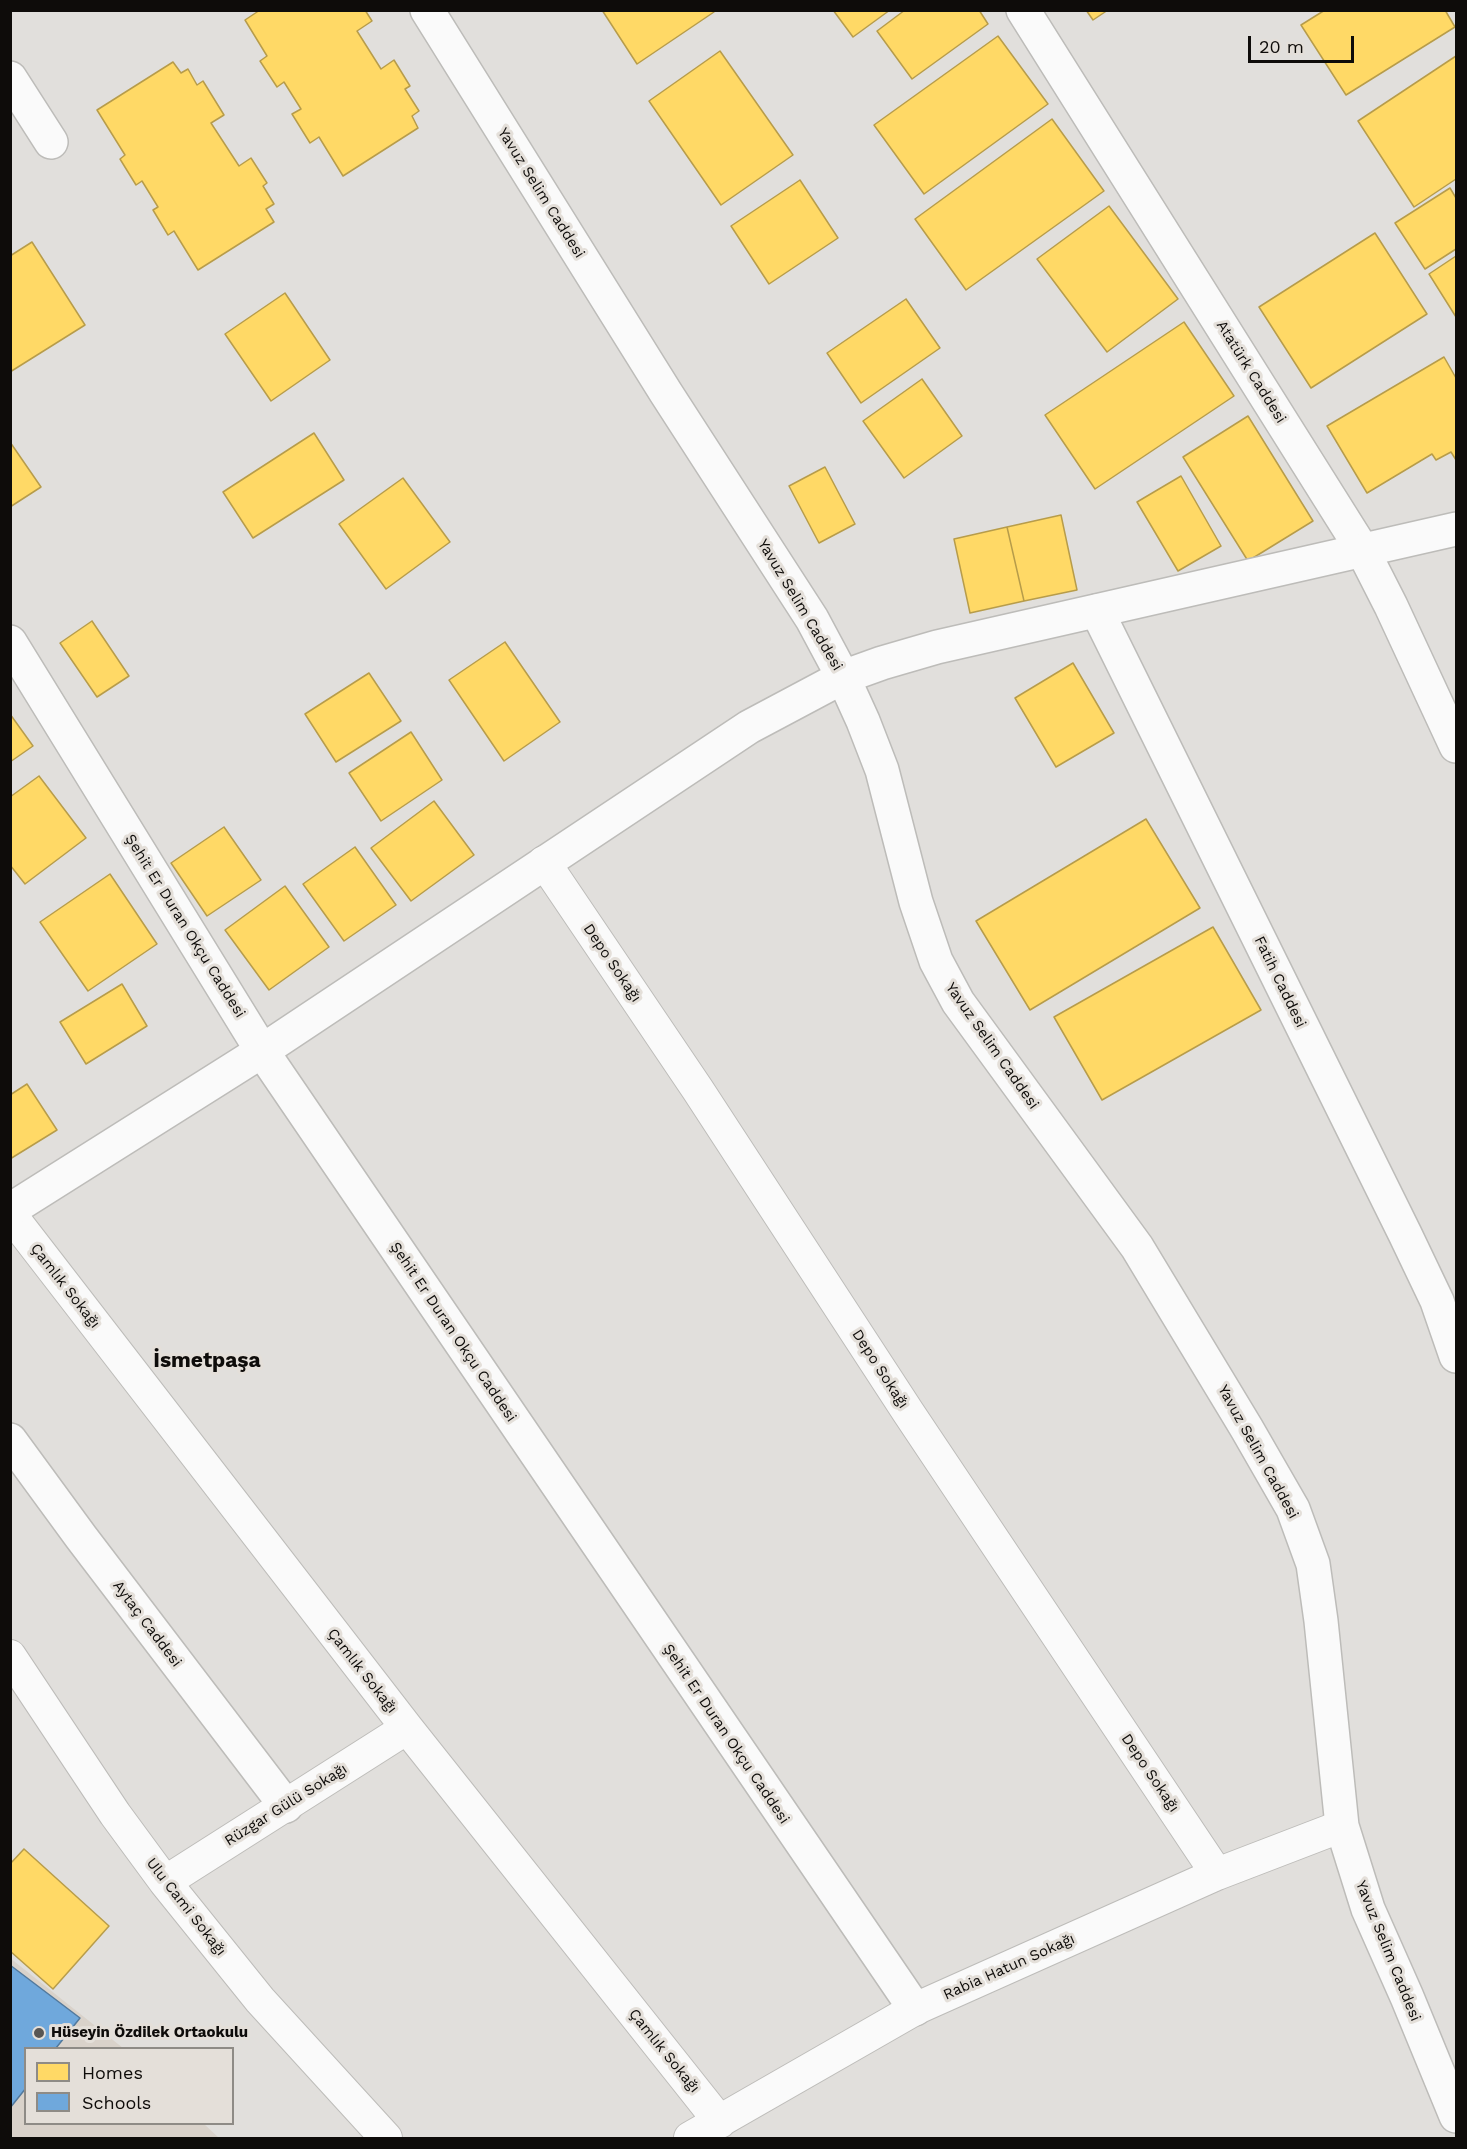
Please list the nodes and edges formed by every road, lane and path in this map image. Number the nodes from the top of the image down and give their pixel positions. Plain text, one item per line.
1 (428, 10) edge
2 (1023, 10) edge
3 (10, 78) edge
4 (51, 142) dead end
5 (1456, 529) edge
6 (1363, 551) junction
7 (1097, 611) junction
8 (10, 642) edge
9 (843, 677) junction
10 (1456, 746) edge
11 (544, 862) junction
12 (262, 1051) junction
13 (10, 1210) edge
14 (10, 1215) edge
15 (1456, 1356) edge
16 (10, 1440) edge
17 (10, 1656) edge
18 (407, 1728) junction
19 (285, 1806) junction
20 (1342, 1826) junction
21 (1217, 1874) junction
22 (165, 1882) junction
23 (915, 2009) junction
24 (1456, 2116) edge
25 (720, 2122) junction
26 (386, 2139) edge
27 (690, 2139) edge

1 - 9 street, Yavuz Selim Caddesi
2 - 6 street, Atatürk Caddesi
3 - 4 street
5 - 6 street
6 - 7 street
6 - 10 street, Atatürk Caddesi
7 - 9 street
7 - 15 street, Fatih Caddesi
8 - 12 street, Şehit Er Duran Okçu Caddesi
9 - 11 street
9 - 20 street, Yavuz Selim Caddesi
11 - 12 street
11 - 21 street, Depo Sokağı
12 - 13 street
12 - 23 street, Şehit Er Duran Okçu Caddesi
14 - 18 street, Çamlık Sokağı
16 - 19 street, Aytaç Caddesi
17 - 22 street, Ulu Cami Sokağı
18 - 19 street, Rüzgar Gülü Sokağı
18 - 25 street, Çamlık Sokağı
19 - 22 street, Rüzgar Gülü Sokağı
20 - 21 street, Rabia Hatun Sokağı
20 - 24 street, Yavuz Selim Caddesi
21 - 23 street, Rabia Hatun Sokağı
22 - 26 street, Ulu Cami Sokağı
23 - 25 street, Rabia Hatun Sokağı
25 - 27 street, Rabia Hatun Sokağı

